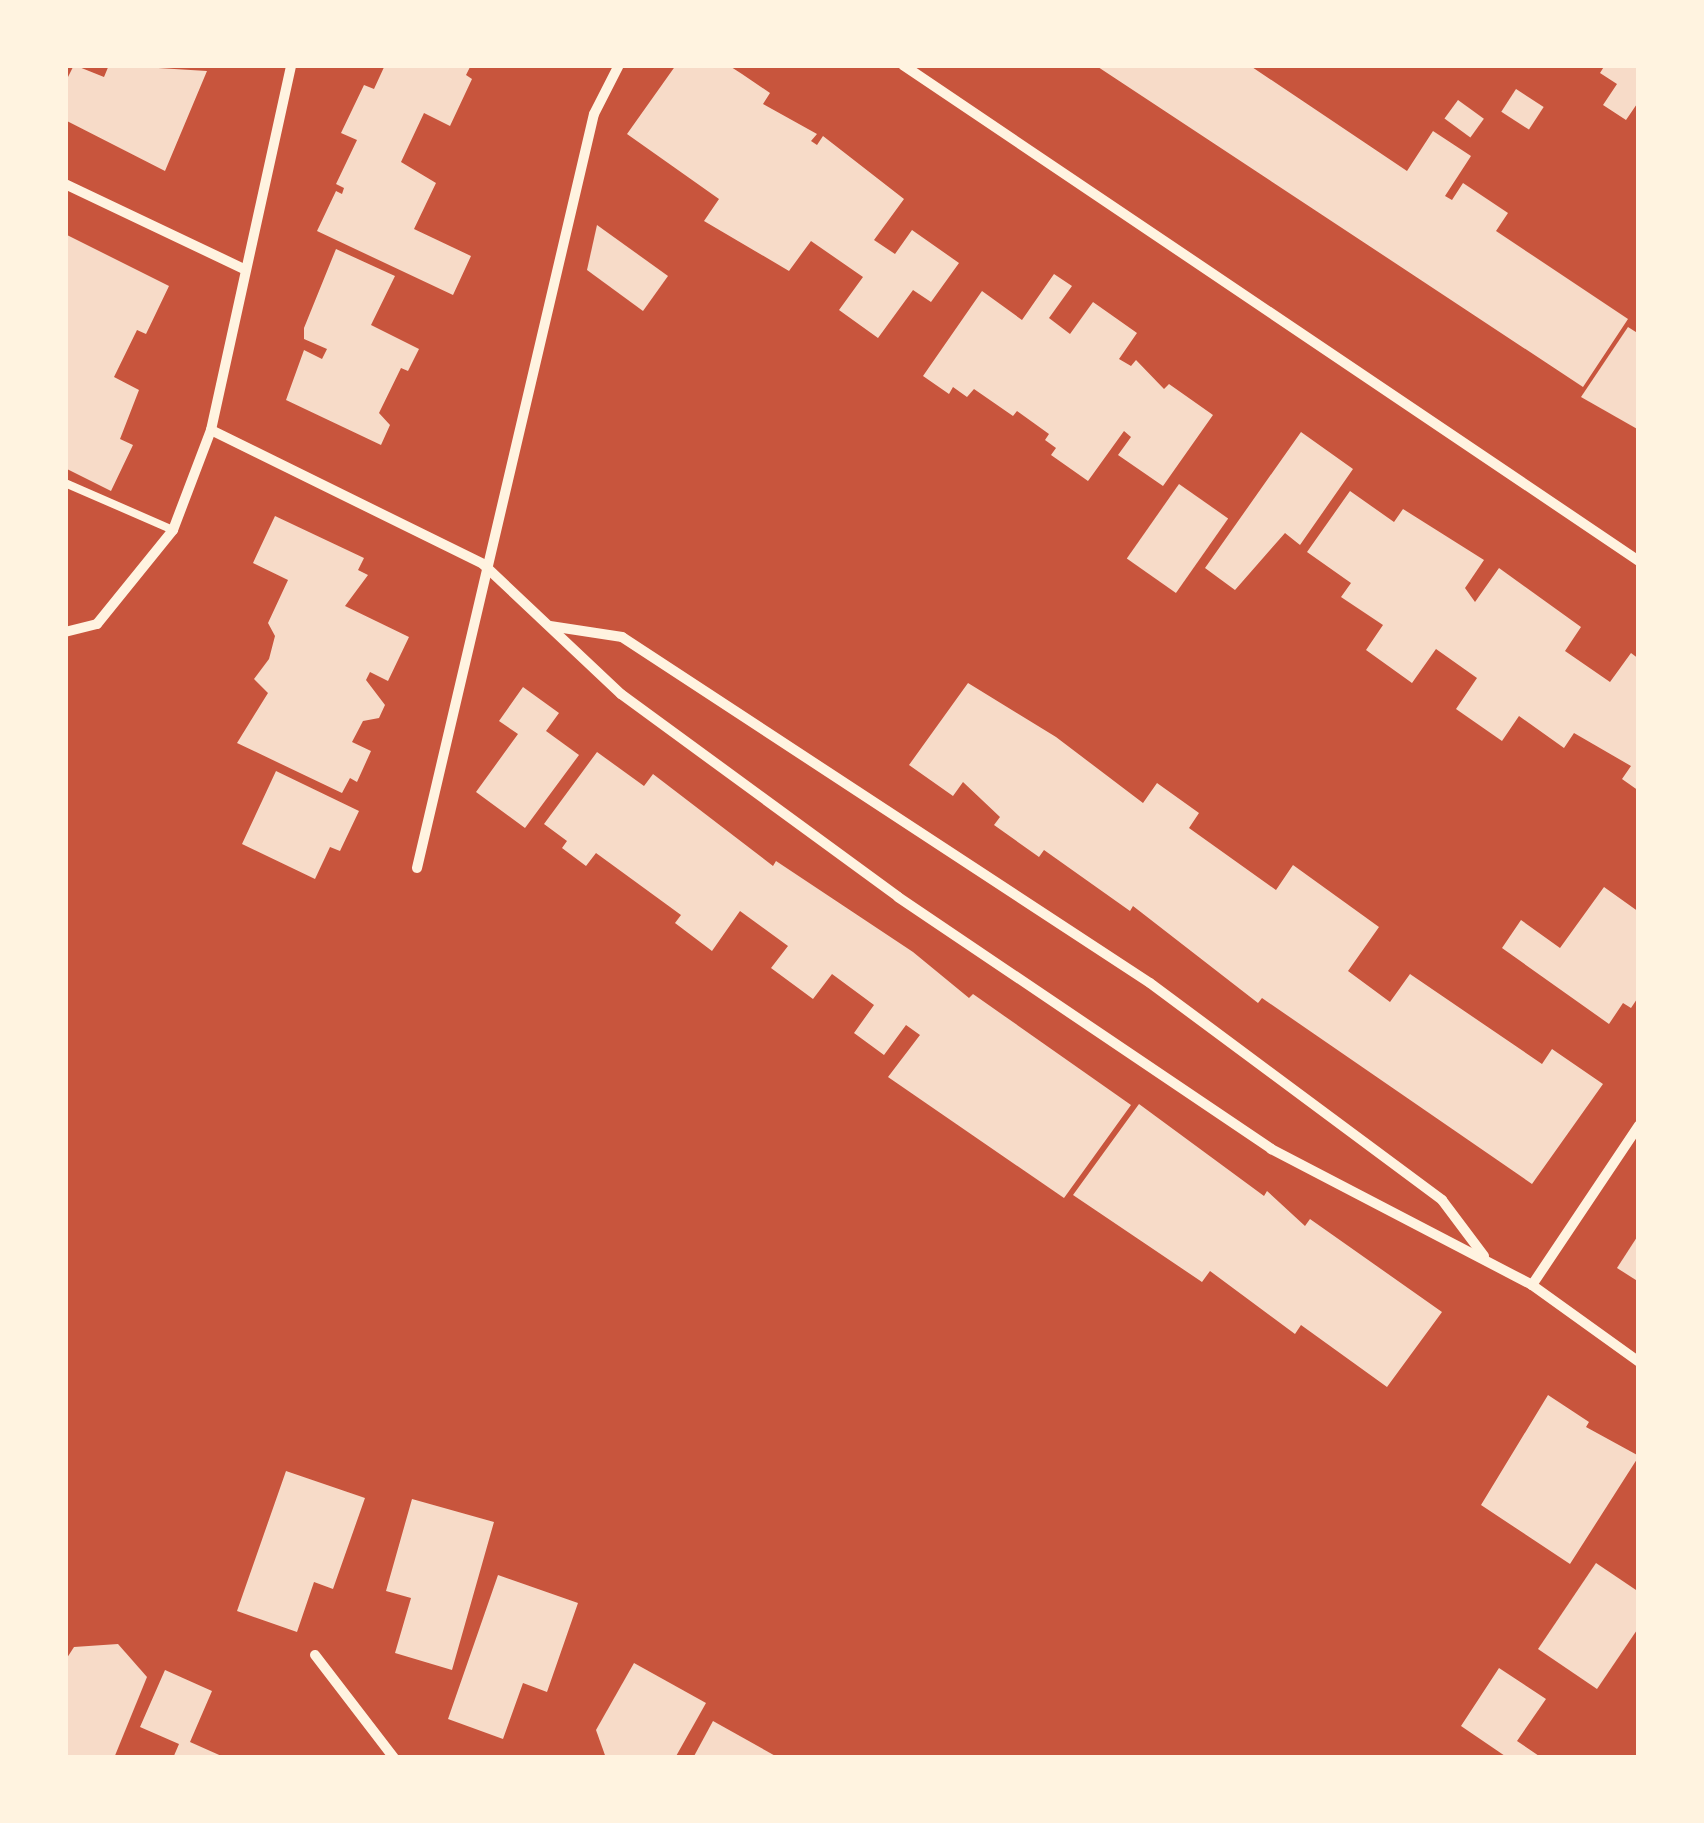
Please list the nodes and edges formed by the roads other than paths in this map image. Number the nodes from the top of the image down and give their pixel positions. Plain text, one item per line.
1 (291, 65) edge
2 (619, 65) edge
3 (903, 65) edge
4 (65, 184) edge
5 (244, 270) junction
6 (211, 430) junction
7 (65, 483) edge
8 (173, 530) junction
9 (1639, 561) edge
10 (483, 564) junction
11 (548, 626) junction
12 (65, 632) edge
13 (417, 868) dead end
14 (1639, 1124) edge
15 (1488, 1261) junction
16 (1532, 1285) junction
17 (1639, 1362) edge
18 (315, 1656) dead end
19 (394, 1758) edge

1 - 5 street
2 - 10 street
3 - 9 street
4 - 5 street
5 - 6 street
6 - 8 street
6 - 10 street
7 - 8 lane
8 - 12 street
10 - 11 street
10 - 13 street
11 - 15 street
11 - 15 street
14 - 16 street
15 - 16 street
16 - 17 street
18 - 19 street

